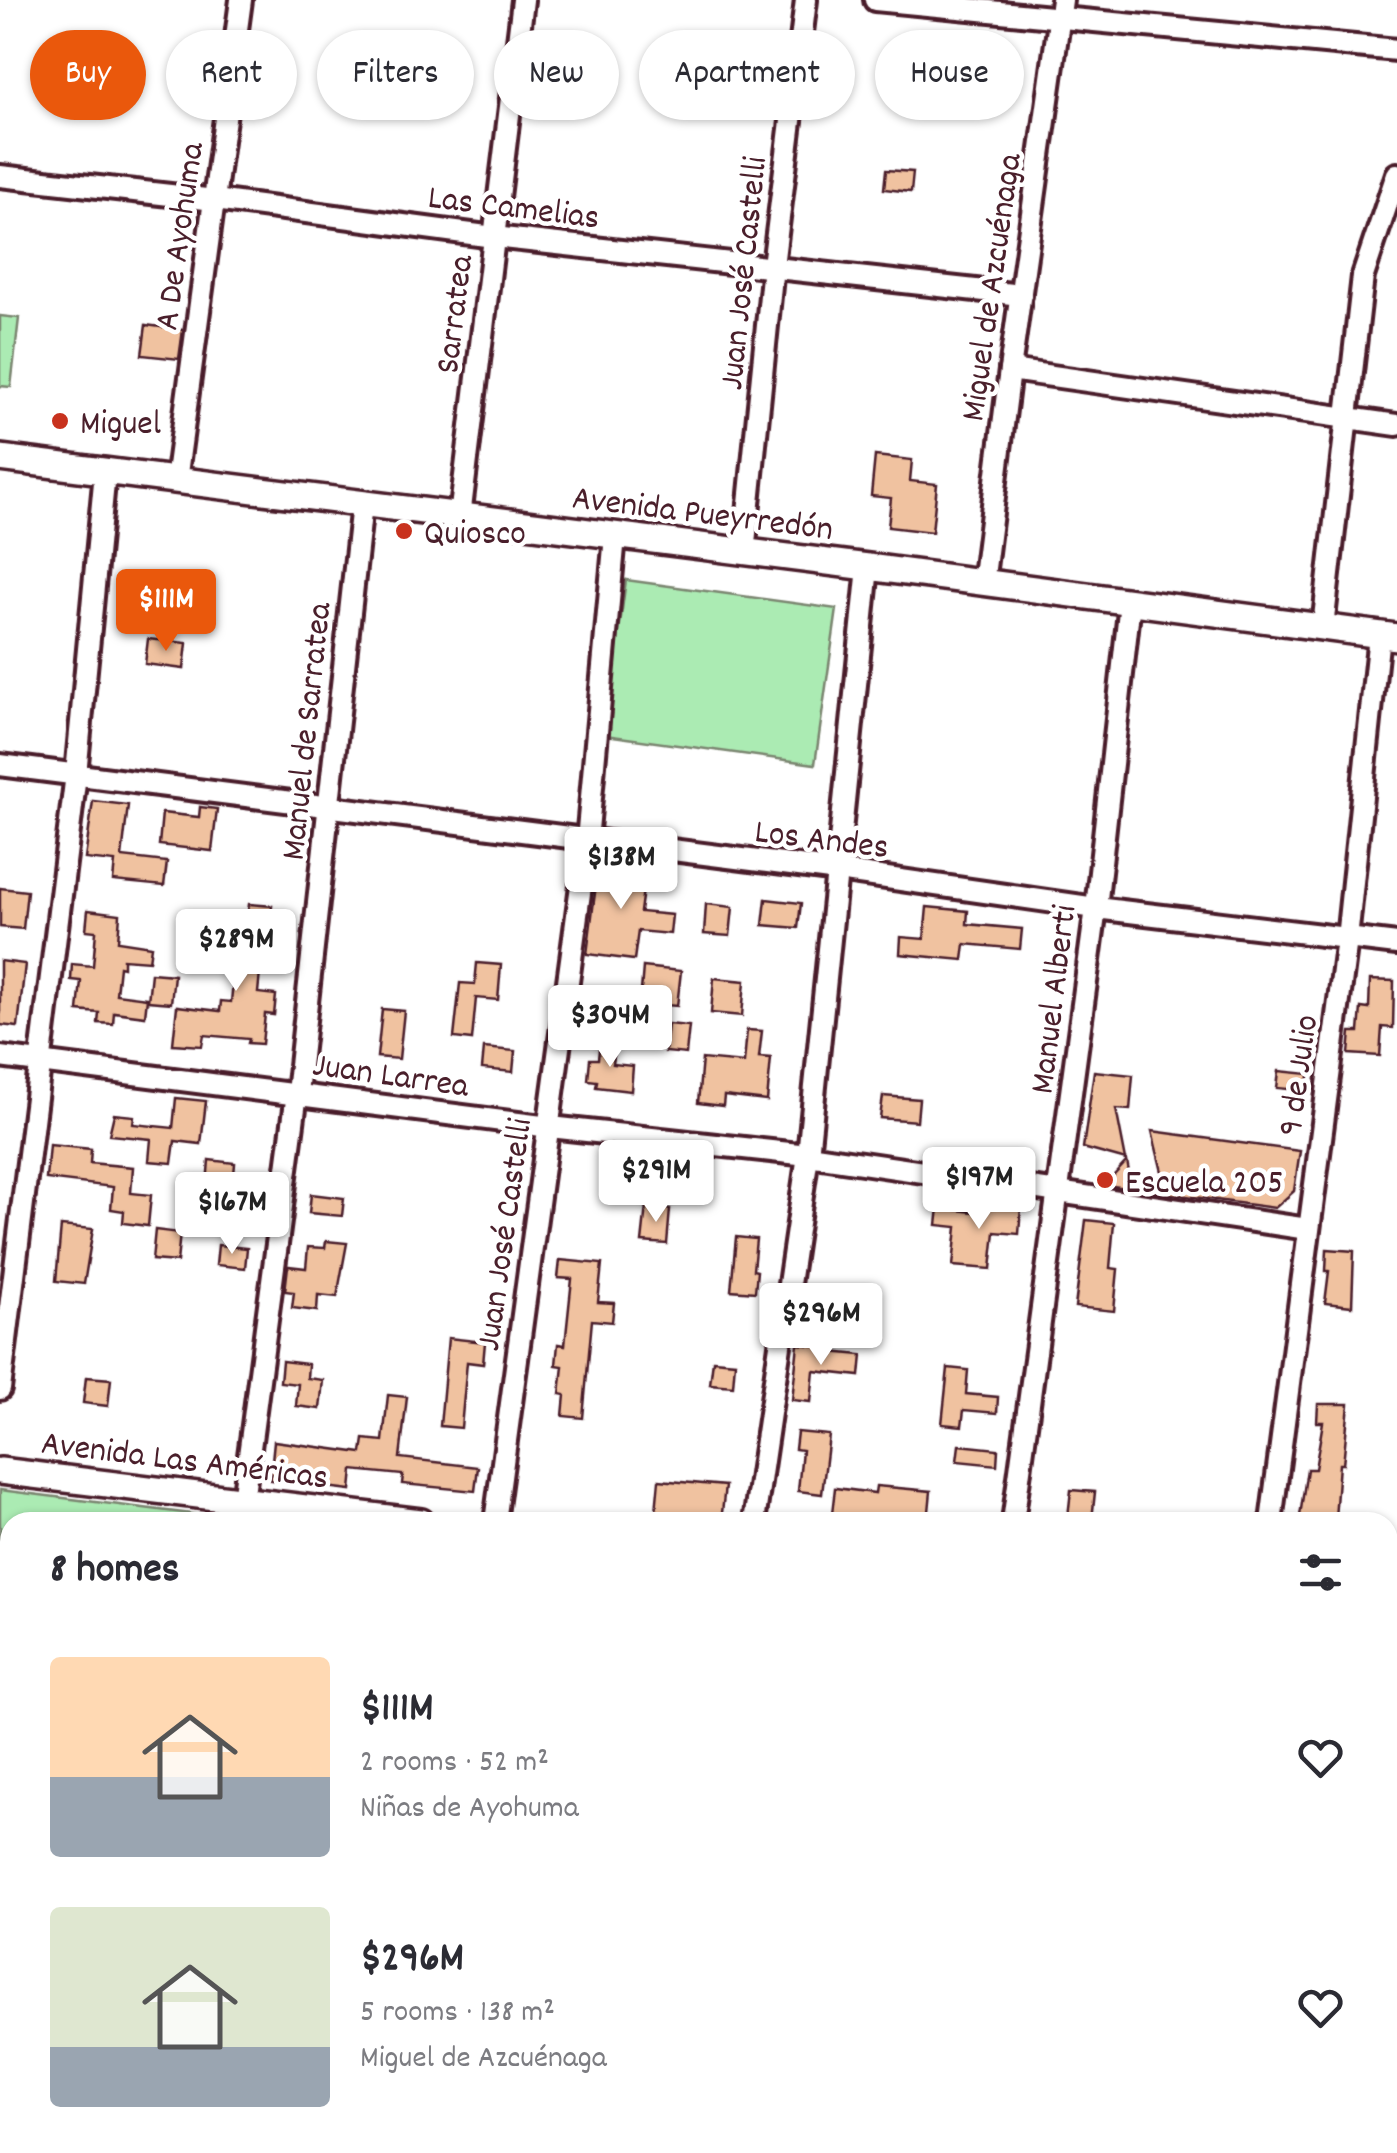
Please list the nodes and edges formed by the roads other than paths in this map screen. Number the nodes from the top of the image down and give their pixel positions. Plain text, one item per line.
1 (241, 0) edge
2 (523, 0) edge
3 (806, 0) edge
4 (875, 0) edge
5 (1061, 9) edge
6 (1397, 50) edge
7 (1397, 174) edge
8 (0, 176) edge
9 (215, 200) junction
10 (494, 237) junction
11 (773, 266) junction
12 (1021, 296) junction
13 (1010, 370) junction
14 (1347, 419) junction
15 (1397, 425) edge
16 (0, 458) edge
17 (105, 472) junction
18 (176, 480) junction
19 (362, 504) junction
20 (460, 517) junction
21 (615, 536) junction
22 (744, 553) junction
23 (868, 567) junction
24 (983, 584) junction
25 (1130, 602) junction
26 (1323, 627) junction
27 (1388, 636) edge
28 (0, 765) edge
29 (76, 774) junction
30 (328, 808) junction
31 (587, 841) junction
32 (838, 872) junction
33 (1096, 908) junction
34 (1347, 939) junction
35 (1397, 944) edge
36 (0, 1058) edge
37 (42, 1062) junction
38 (297, 1093) junction
39 (550, 1127) junction
40 (808, 1154) junction
41 (1059, 1192) junction
42 (1308, 1229) junction
43 (0, 1388) edge
44 (0, 1471) edge
45 (244, 1501) junction
46 (337, 1512) edge
47 (497, 1512) edge
48 (755, 1512) edge
49 (1015, 1512) edge
50 (1272, 1512) edge

1 - 9 street, A De Ayohuma
2 - 10 street, Sarratea
3 - 11 street, Juan José Castelli
4 - 5 street
5 - 6 street
5 - 12 street, Miguel de Azcuénaga
7 - 14 street
8 - 9 street, Las Camelias
9 - 10 street, Las Camelias
9 - 18 street, A De Ayohuma
10 - 11 street, Las Camelias
10 - 20 street, Sarratea
11 - 12 street, Las Camelias
11 - 22 street, Juan José Castelli
12 - 13 street, Miguel de Azcuénaga
13 - 14 street
13 - 24 street, Miguel de Azcuénaga
14 - 15 street
14 - 26 street
16 - 17 main road, Avenida Pueyrredón
17 - 18 main road, Avenida Pueyrredón
17 - 29 street
18 - 19 main road, Avenida Pueyrredón
19 - 20 main road, Avenida Pueyrredón
19 - 30 street, Manuel de Sarratea
20 - 21 main road, Avenida Pueyrredón
21 - 22 main road, Avenida Pueyrredón
21 - 31 street, Juan José Castelli
22 - 23 main road, Avenida Pueyrredón
23 - 24 main road, Avenida Pueyrredón
23 - 32 street
24 - 25 main road, Avenida Pueyrredón
25 - 26 main road, Avenida Pueyrredón
25 - 33 street, Manuel Alberti
26 - 27 main road, Avenida Pueyrredón
27 - 34 street, 9 de Julio
28 - 29 street, Los Andes
29 - 30 street, Los Andes
29 - 37 street
30 - 31 street, Los Andes
30 - 38 street, Manuel de Sarratea
31 - 32 street, Los Andes
31 - 39 street, Juan José Castelli
32 - 33 street, Los Andes
32 - 40 street
33 - 34 street, Los Andes
33 - 41 street, Manuel Alberti
34 - 35 street, Los Andes
34 - 42 street, 9 de Julio
36 - 37 street, Juan Larrea
37 - 38 street, Juan Larrea
37 - 43 street
38 - 39 street, Juan Larrea
38 - 45 street, Manuel de Sarratea
39 - 40 street, Juan Larrea
39 - 47 street, Juan José Castelli
40 - 41 street, Juan Larrea
40 - 48 street
41 - 42 street, Juan Larrea
41 - 49 street, Manuel Alberti
42 - 50 street, 9 de Julio
44 - 45 main road, Avenida Las Américas
45 - 46 main road, Avenida Las Américas

